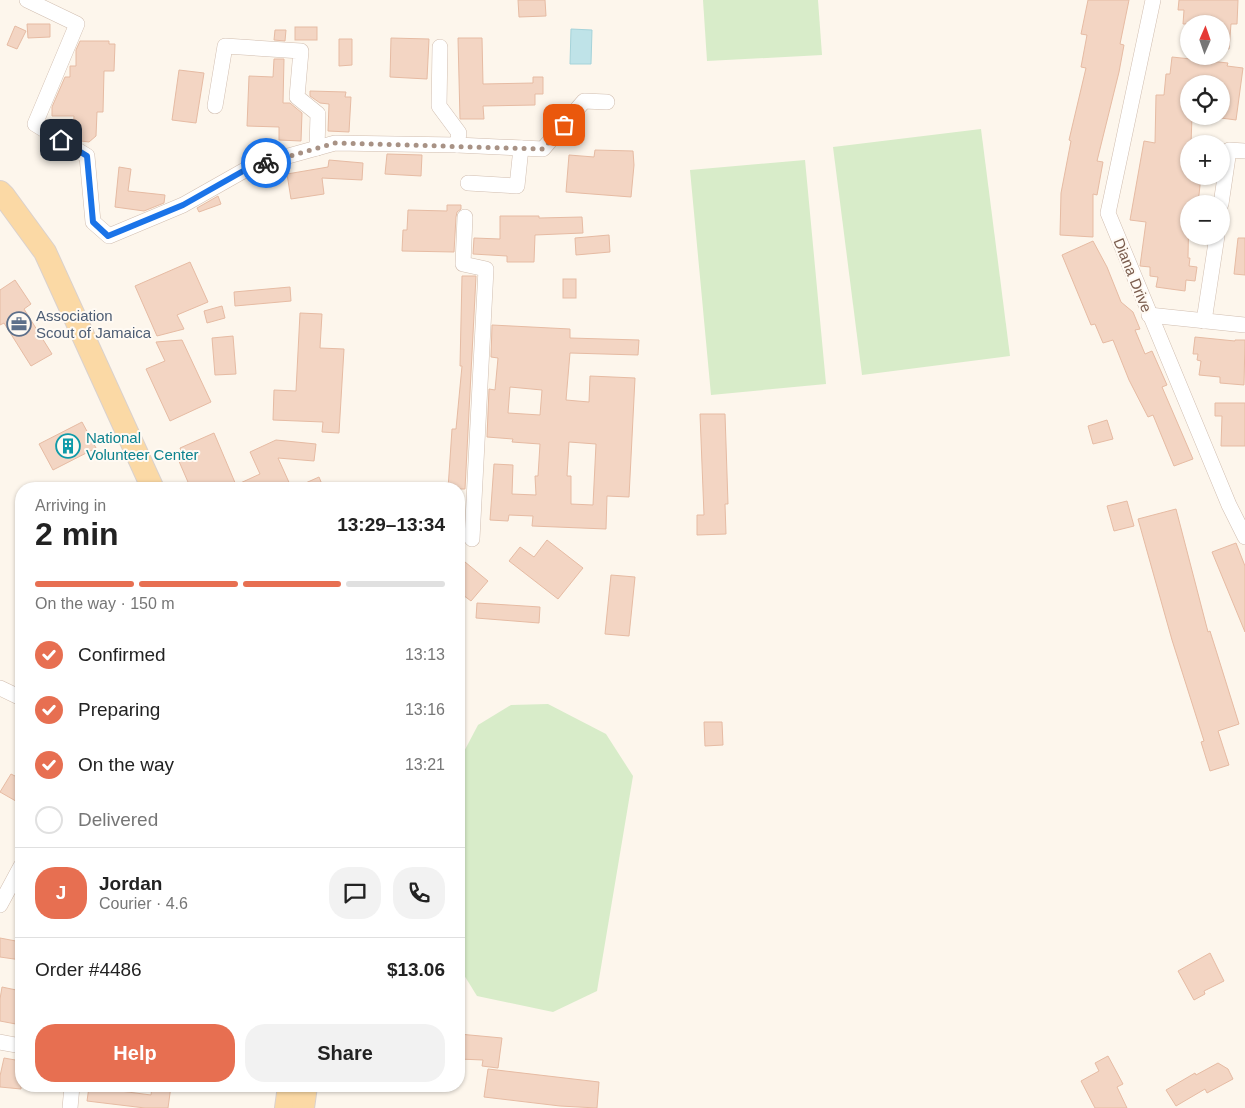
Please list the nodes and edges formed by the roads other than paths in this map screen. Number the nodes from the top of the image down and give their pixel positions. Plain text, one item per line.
1 (27, 0) edge
2 (1153, 0) edge
3 (440, 47) dead end
4 (607, 102) dead end
5 (215, 106) dead end
6 (457, 145) junction
7 (317, 148) junction
8 (521, 148) junction
9 (1245, 151) edge
10 (468, 183) dead end
11 (0, 192) edge
12 (1222, 195) edge
13 (465, 217) dead end
14 (1216, 245) edge
15 (1149, 315) junction
16 (1204, 321) junction
17 (1245, 325) edge
18 (150, 482) edge
19 (1229, 505) junction
20 (1245, 507) edge
21 (1245, 537) edge
22 (472, 539) dead end
23 (0, 688) edge
24 (15, 695) edge
25 (15, 877) edge
26 (0, 905) edge
27 (0, 1042) edge
28 (15, 1045) edge
29 (71, 1092) edge
30 (288, 1092) edge
31 (305, 1092) edge
32 (70, 1108) edge
33 (286, 1108) edge
34 (303, 1108) edge

1 - 7 street
2 - 15 street, Diana Drive
3 - 6 street
4 - 8 street
5 - 7 street
6 - 7 street
6 - 8 street
8 - 10 street
9 - 12 street
11 - 18 main road
13 - 22 street
14 - 16 street
15 - 16 street
15 - 19 street, Diana Drive
16 - 17 street
19 - 20 street
19 - 21 street, Diana Drive
23 - 24 street
25 - 26 street
27 - 28 street
29 - 32 street
30 - 33 main road
31 - 34 main road

